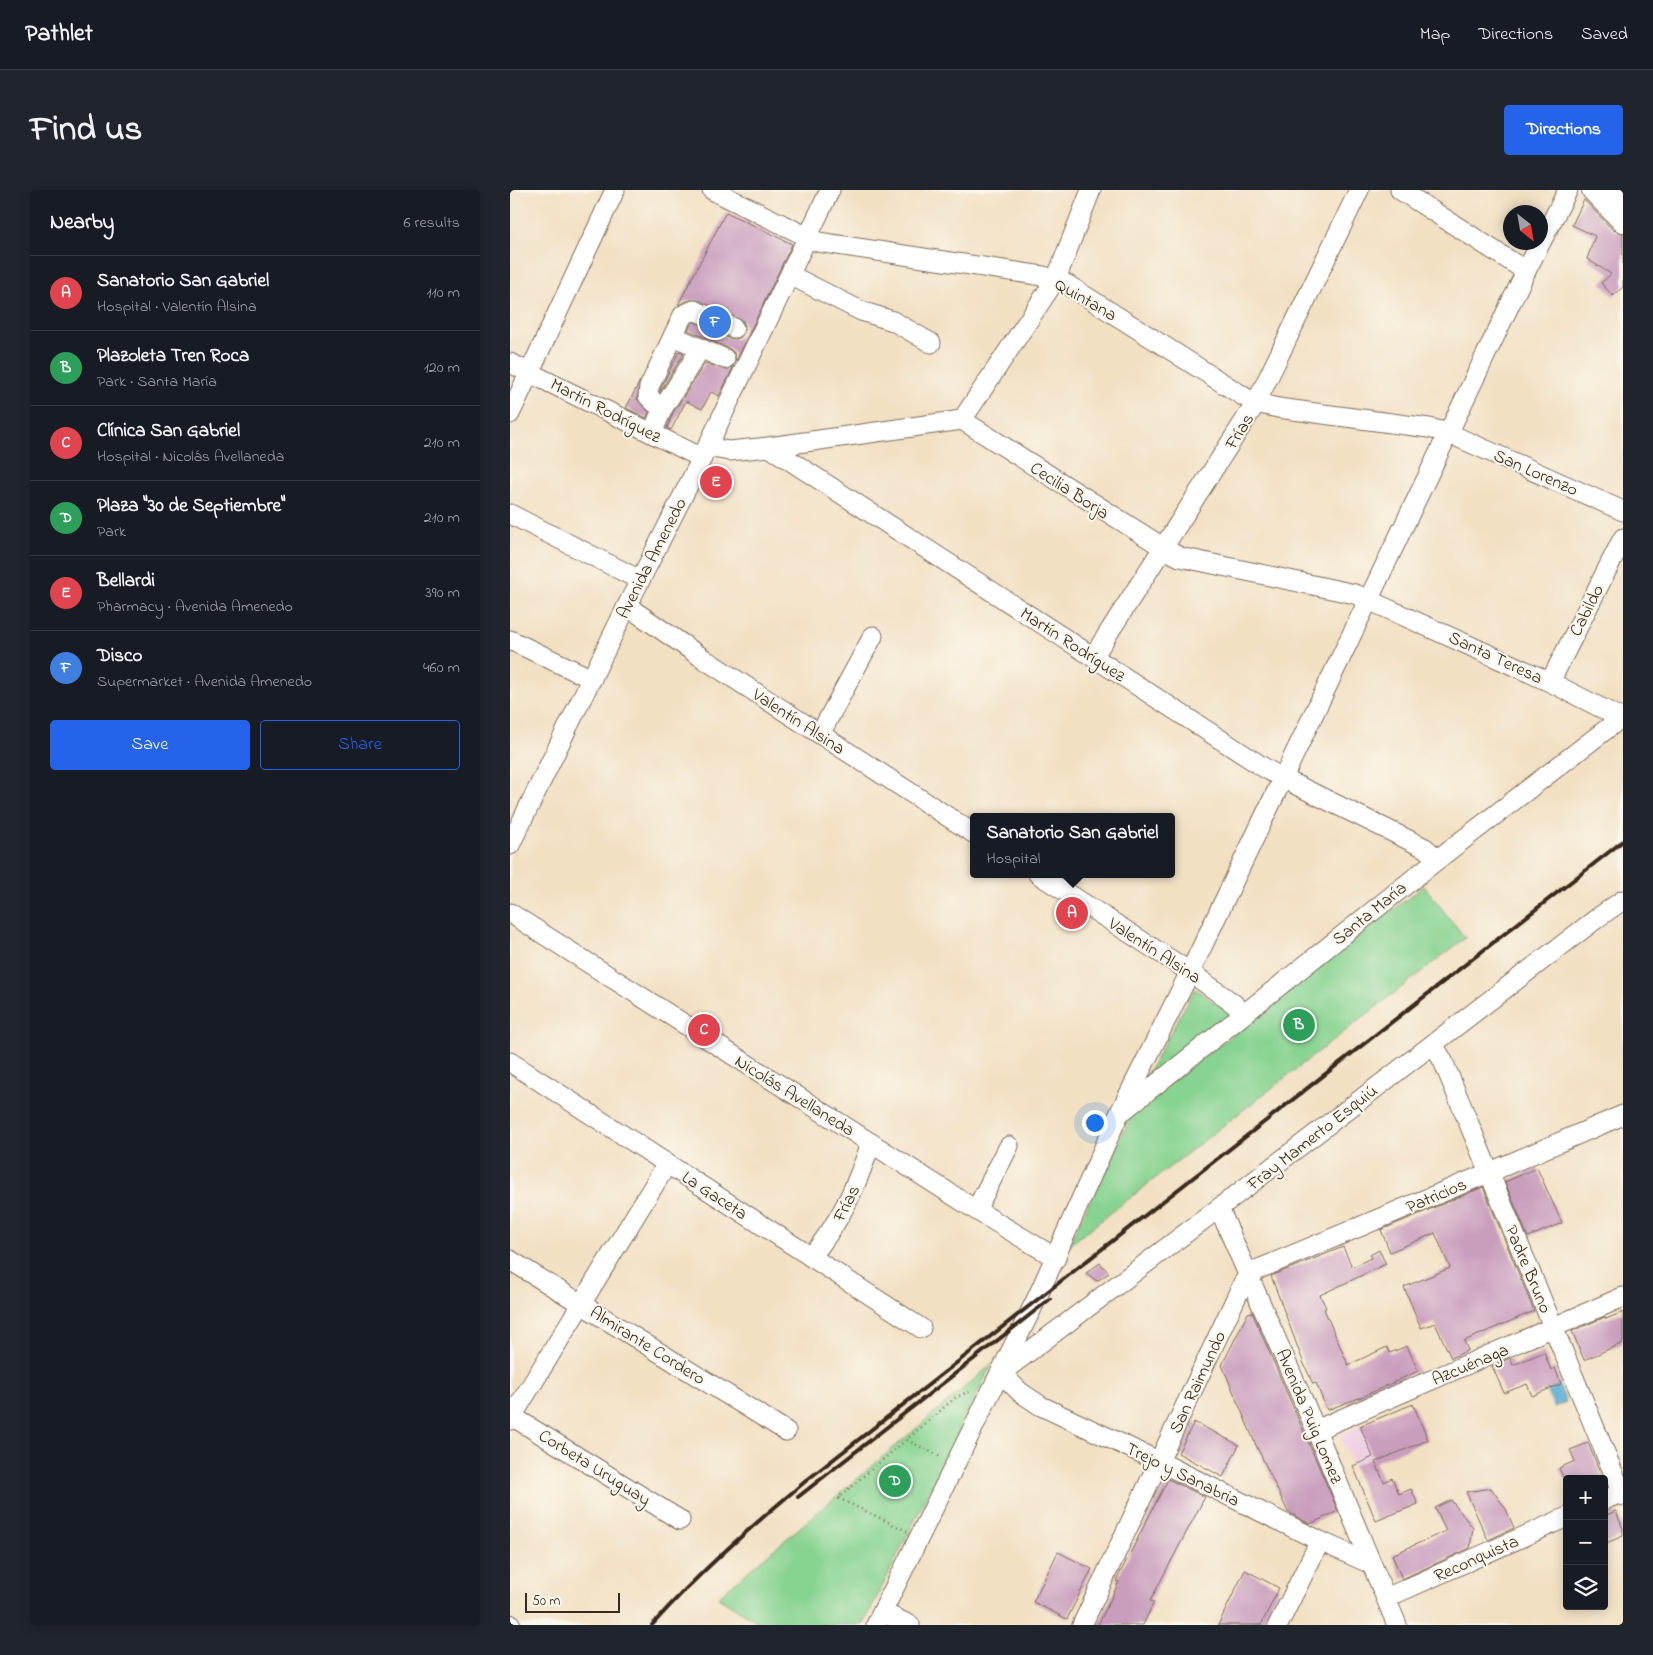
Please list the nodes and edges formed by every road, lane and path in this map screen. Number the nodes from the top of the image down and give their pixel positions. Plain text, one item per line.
1 (615, 190) edge
2 (712, 190) edge
3 (830, 190) edge
4 (1091, 190) edge
5 (1359, 190) edge
6 (1400, 190) edge
7 (1568, 190) edge
8 (1594, 190) edge
9 (1618, 190) edge
10 (1623, 196) edge
11 (1623, 220) edge
12 (807, 238) junction
13 (1526, 271) junction
14 (790, 275) junction
15 (1056, 279) junction
16 (734, 328) dead end
17 (673, 336) junction
18 (931, 343) dead end
19 (701, 348) junction
20 (725, 359) dead end
21 (510, 362) edge
22 (530, 372) junction
23 (1256, 403) junction
24 (663, 408) junction
25 (510, 414) edge
26 (962, 420) junction
27 (1448, 433) junction
28 (652, 434) junction
29 (769, 447) junction
30 (704, 453) junction
31 (1623, 511) edge
32 (510, 514) edge
33 (1623, 538) edge
34 (1164, 549) junction
35 (640, 580) junction
36 (1369, 600) junction
37 (627, 606) junction
38 (873, 636) dead end
39 (510, 640) edge
40 (1093, 657) junction
41 (592, 679) junction
42 (1550, 682) junction
43 (1622, 718) edge
44 (820, 734) junction
45 (1282, 778) junction
46 (970, 831) edge
47 (510, 845) edge
48 (1438, 858) junction
49 (1044, 878) edge
50 (1621, 907) edge
51 (510, 913) edge
52 (1190, 972) junction
53 (1244, 1014) junction
54 (1433, 1044) junction
55 (510, 1062) edge
56 (1119, 1114) junction
57 (1623, 1115) edge
58 (871, 1143) junction
59 (1010, 1146) dead end
60 (667, 1164) junction
61 (1488, 1174) junction
62 (1219, 1208) junction
63 (976, 1210) junction
64 (811, 1257) junction
65 (1056, 1258) junction
66 (510, 1260) edge
67 (1249, 1276) junction
68 (1623, 1297) edge
69 (582, 1303) junction
70 (1553, 1327) junction
71 (921, 1328) dead end
72 (1001, 1373) junction
73 (990, 1396) junction
74 (511, 1417) edge
75 (1316, 1430) junction
76 (786, 1432) dead end
77 (907, 1440) junction
78 (1160, 1462) junction
79 (955, 1465) junction
80 (1623, 1493) edge
81 (1608, 1499) edge
82 (1563, 1519) edge
83 (680, 1520) dead end
84 (919, 1537) junction
85 (1320, 1541) junction
86 (1371, 1564) junction
87 (1386, 1598) junction
88 (879, 1618) edge
89 (910, 1625) edge
90 (1082, 1625) edge
91 (1278, 1625) edge
92 (1397, 1625) edge

1 - 22 street
2 - 12 street, Quintana
3 - 12 street, Avenida Amenedo
4 - 15 street
5 - 23 street, Frías
6 - 13 street
7 - 13 street
8 - 11 main road
9 - 10 main road
12 - 14 street, Avenida Amenedo
12 - 15 street, Quintana
13 - 27 street
14 - 18 street
14 - 30 street, Avenida Amenedo
15 - 23 street, Quintana
15 - 26 street
16 - 17 street
17 - 19 street
17 - 24 street
19 - 20 street
19 - 24 street
21 - 22 street, Martín Rodríguez
22 - 25 street
22 - 28 street, Martín Rodríguez
23 - 27 street, Quintana
23 - 34 street, Frías
24 - 28 street
26 - 29 street
26 - 34 street, Cecilia Borja
27 - 31 street, San Lorenzo
27 - 36 street
28 - 30 street, Martín Rodríguez
29 - 30 street, Martín Rodríguez
29 - 40 street, Martín Rodríguez
30 - 35 street, Avenida Amenedo
32 - 35 street
33 - 42 street, Cabildo
34 - 36 street, Cecilia Borja
34 - 40 street, Frías
35 - 37 street, Avenida Amenedo
36 - 42 street, Santa Teresa
36 - 45 street
37 - 41 street, Avenida Amenedo
37 - 44 street, Valentín Alsina
38 - 44 street
39 - 41 street
40 - 45 street, Martín Rodríguez
41 - 47 street, Avenida Amenedo
42 - 43 street, Santa Teresa
43 - 48 street, Santa María
44 - 46 street, Valentín Alsina
45 - 48 street, Martín Rodríguez
45 - 52 street
48 - 53 street, Santa María
49 - 52 street, Valentín Alsina
50 - 54 street, Fray Mamerto Esquiú
51 - 58 street, Nicolás Avellaneda
52 - 53 street, Valentín Alsina
52 - 56 street
53 - 56 street, Santa María
54 - 61 street, Padre Bruno
54 - 62 street, Fray Mamerto Esquiú
55 - 60 street, La Gaceta
56 - 65 street
57 - 61 street, Patricios
58 - 63 street, Nicolás Avellaneda
58 - 64 street, Frías
59 - 63 street
60 - 64 street, La Gaceta
60 - 69 street
61 - 67 street, Patricios
61 - 70 street, Padre Bruno
62 - 67 street, Avenida Puig Lomez
62 - 72 street, Fray Mamerto Esquiú
63 - 65 street, Nicolás Avellaneda
64 - 71 street, La Gaceta
65 - 72 street
66 - 69 street, Almirante Cordero
67 - 75 street, Avenida Puig Lomez
67 - 78 street, San Raimundo
68 - 70 street, Azcuénaga
69 - 74 street
69 - 76 street, Almirante Cordero
70 - 75 street, Azcuénaga
70 - 80 street, Padre Bruno
72 - 73 street
72 - 78 street, Trejo y Sanabria
73 - 77 path
73 - 79 street
74 - 83 street, Corbeta Uruguay
75 - 86 street, Avenida Puig Lomez
77 - 79 path
77 - 84 path
78 - 85 street, Trejo y Sanabria
78 - 90 street, San Raimundo
79 - 84 street
80 - 81 street
82 - 87 street, Reconquista
84 - 88 street
85 - 86 street, Trejo y Sanabria
85 - 91 street
86 - 87 street, Avenida Puig Lomez
87 - 92 street, Avenida Puig Lomez
88 - 89 street

